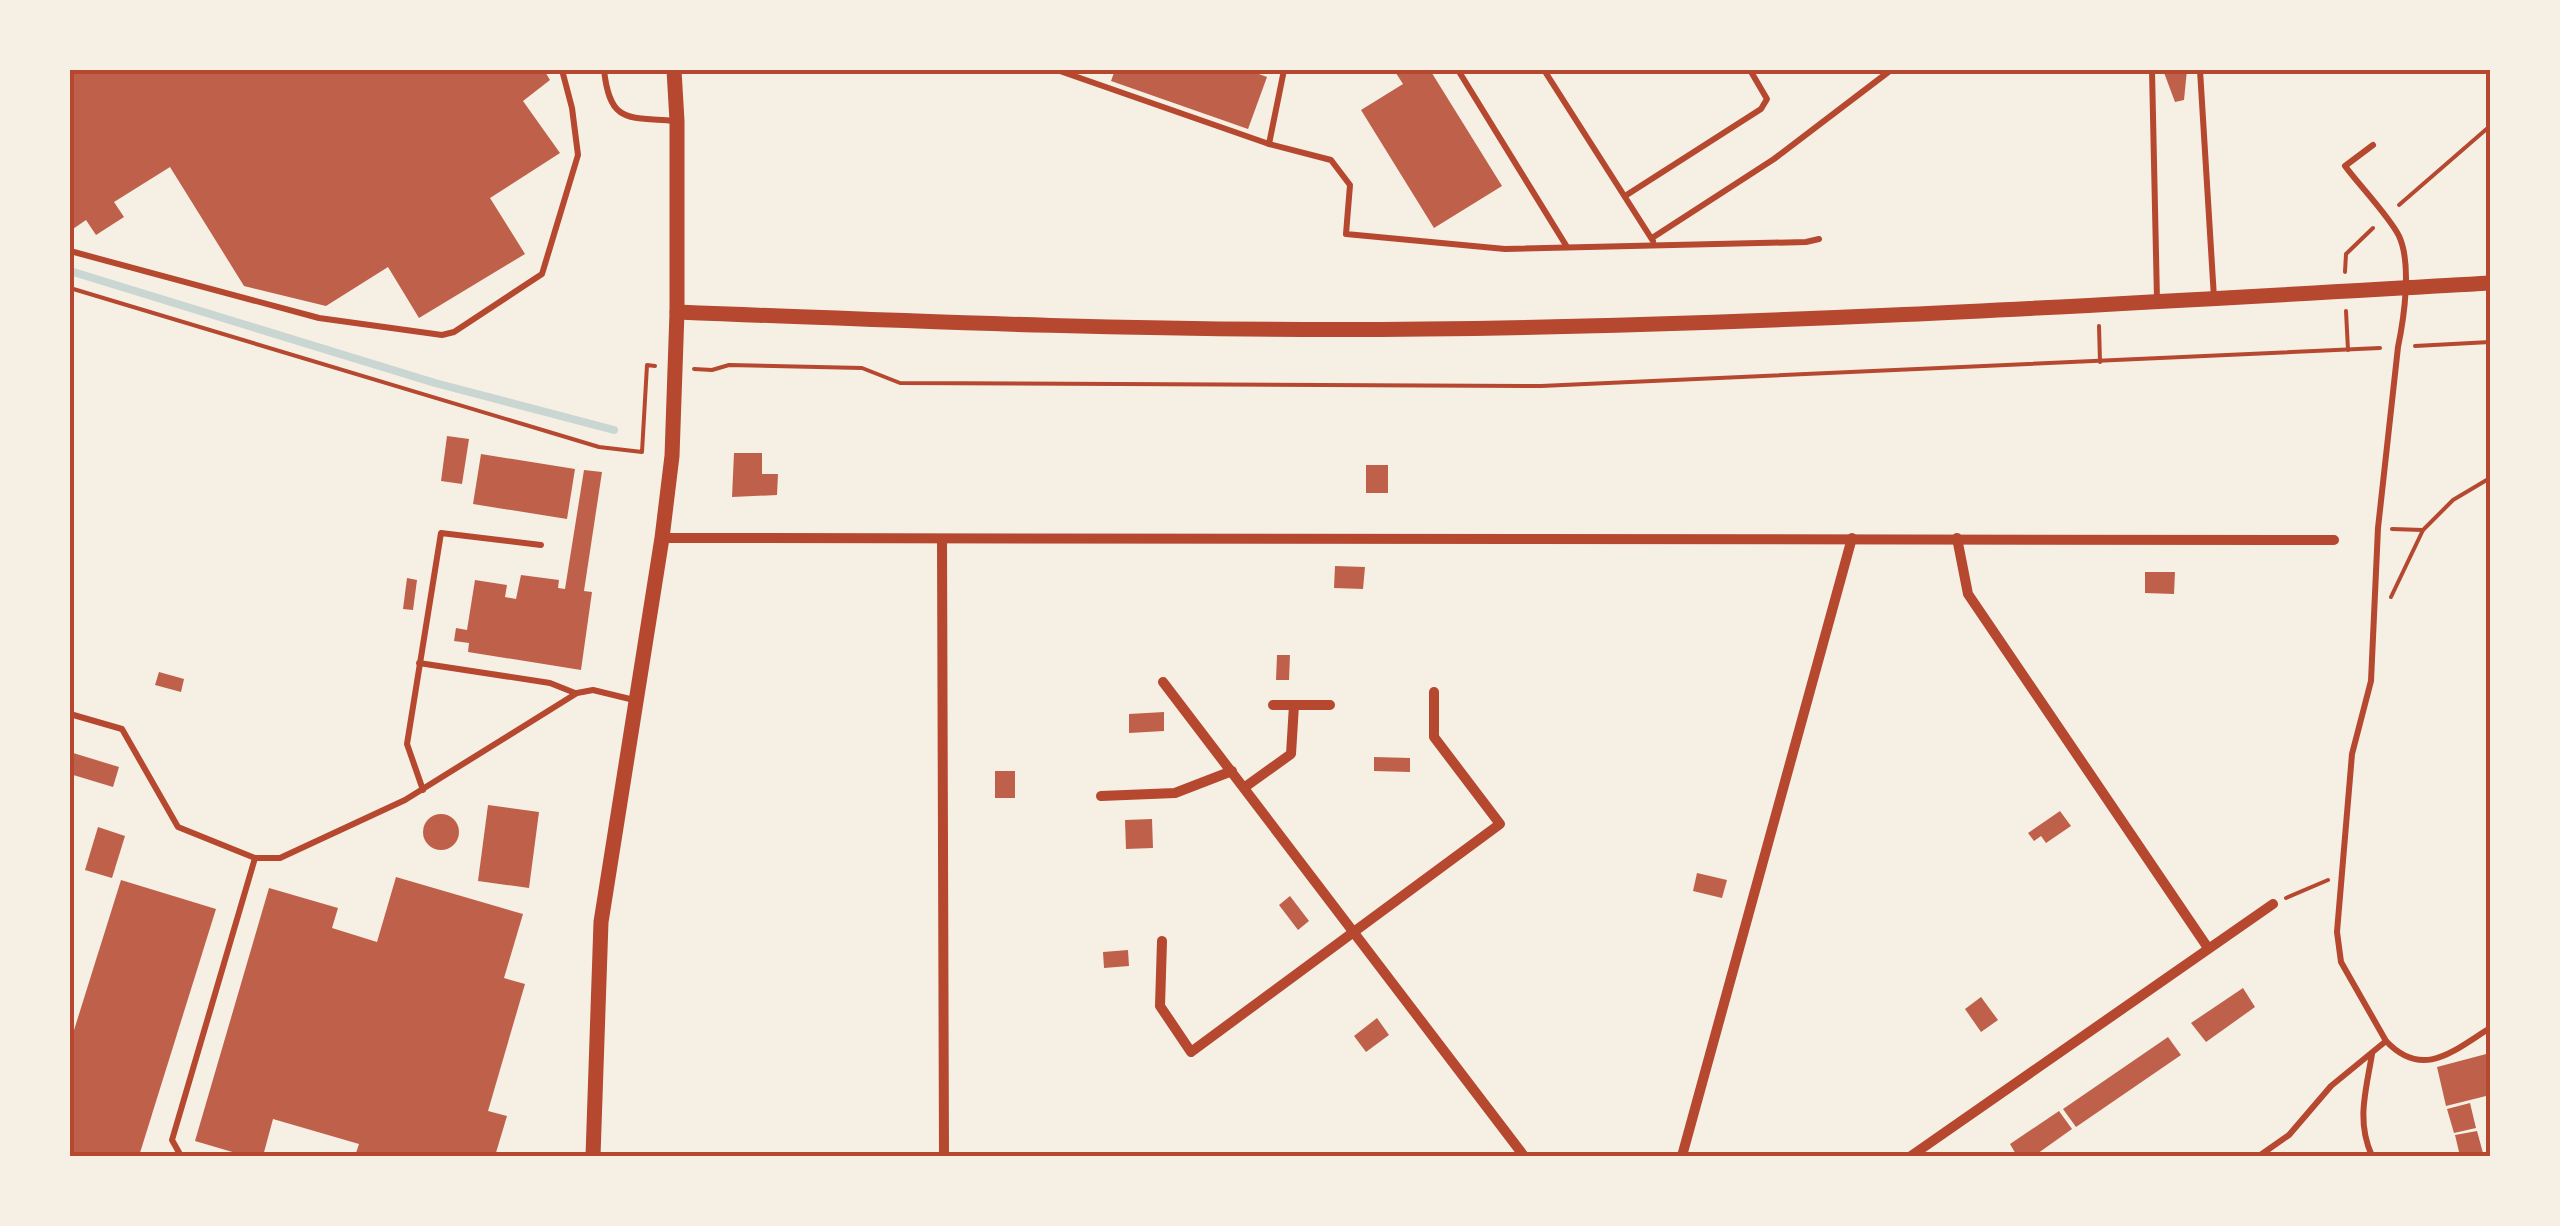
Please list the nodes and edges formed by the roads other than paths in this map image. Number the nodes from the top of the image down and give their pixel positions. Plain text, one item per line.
1 (562, 70) edge
2 (604, 70) edge
3 (674, 70) edge
4 (1056, 70) edge
5 (1284, 70) edge
6 (1458, 70) edge
7 (1544, 70) edge
8 (1750, 70) edge
9 (1891, 70) edge
10 (2152, 70) edge
11 (2200, 70) edge
12 (678, 121) junction
13 (1269, 144) junction
14 (2373, 144) dead end
15 (1625, 196) junction
16 (1652, 238) junction
17 (1819, 239) dead end
18 (1657, 246) junction
19 (1568, 248) junction
20 (70, 251) edge
21 (2490, 283) edge
22 (2404, 288) junction
23 (2214, 298) junction
24 (2158, 301) junction
25 (678, 312) junction
26 (662, 538) junction
27 (942, 538) junction
28 (1852, 538) junction
29 (1956, 538) junction
30 (2334, 540) dead end
31 (541, 546) dead end
32 (419, 663) junction
33 (1163, 682) dead end
34 (1434, 692) dead end
35 (576, 693) junction
36 (634, 700) junction
37 (1273, 705) dead end
38 (1294, 705) junction
39 (1330, 705) dead end
40 (70, 714) edge
41 (1232, 771) junction
42 (1244, 788) junction
43 (423, 790) junction
44 (1101, 796) dead end
45 (254, 858) junction
46 (2273, 904) road end
47 (1354, 932) junction
48 (1162, 941) dead end
49 (2208, 948) junction
50 (2490, 1028) edge
51 (2386, 1041) junction
52 (2373, 1052) junction
53 (181, 1156) edge
54 (593, 1156) edge
55 (944, 1156) edge
56 (1524, 1156) edge
57 (1682, 1156) edge
58 (1912, 1156) edge
59 (2260, 1156) edge
60 (2372, 1156) edge

1 - 20 lane
2 - 12 lane
3 - 12 street
4 - 13 lane
5 - 13 lane
6 - 19 lane
7 - 15 lane
8 - 15 lane
9 - 16 lane
10 - 24 lane
11 - 23 lane
12 - 25 street
13 - 19 lane
14 - 22 lane
15 - 16 lane
16 - 18 lane
17 - 18 lane
18 - 19 lane
21 - 22 street
22 - 23 street
22 - 51 lane
23 - 24 street
24 - 25 street
25 - 26 street
26 - 27 street
26 - 36 street
27 - 28 street
27 - 55 street
28 - 29 street
28 - 57 street
29 - 30 street
29 - 49 street
31 - 32 lane
32 - 35 lane
32 - 43 lane
33 - 41 street
34 - 47 street
35 - 36 lane
35 - 43 lane
36 - 54 street
37 - 38 street
38 - 39 street
38 - 42 street
40 - 45 lane
41 - 42 street
41 - 44 street
42 - 47 street
43 - 45 lane
45 - 53 lane
46 - 49 street
47 - 48 street
47 - 56 street
49 - 58 street
50 - 51 lane
51 - 52 lane
52 - 59 lane
52 - 60 lane

